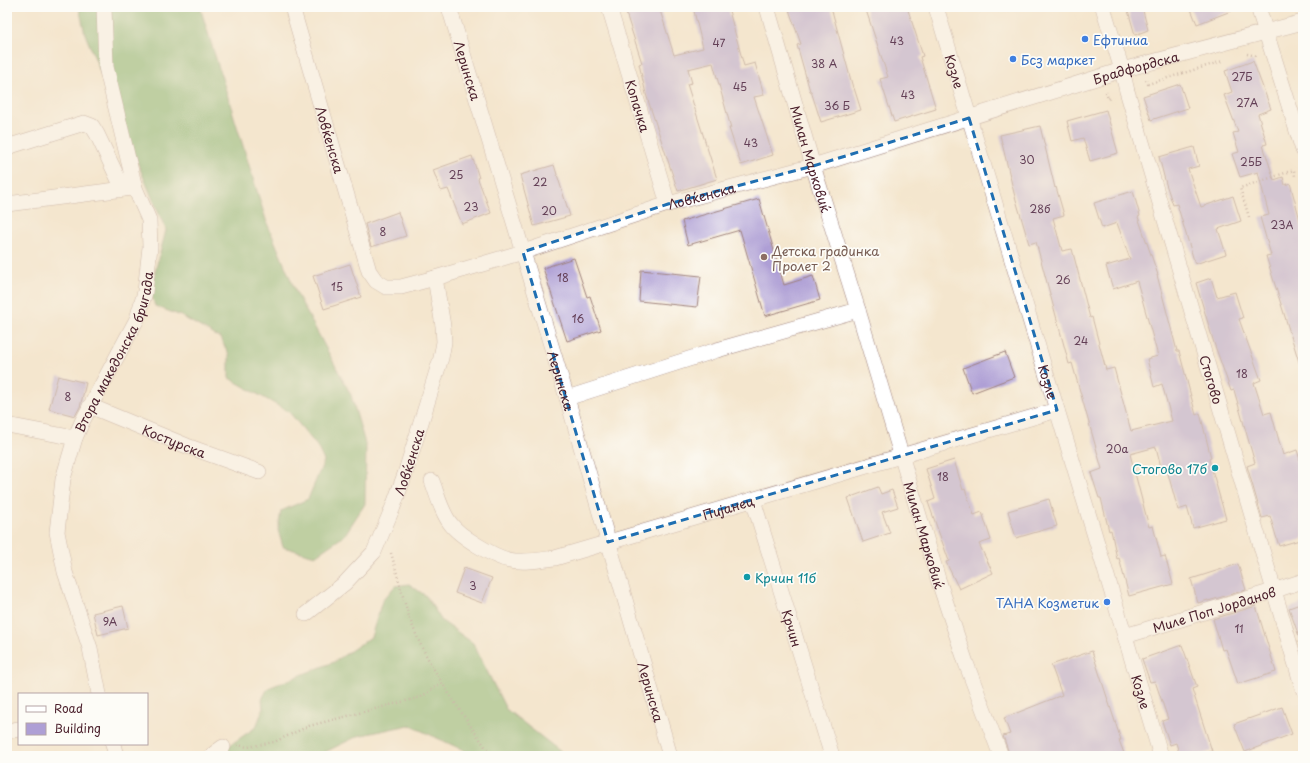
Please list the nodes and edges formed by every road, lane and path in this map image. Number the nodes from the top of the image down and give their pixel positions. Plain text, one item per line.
1 (104, 7) edge
2 (292, 7) edge
3 (449, 7) edge
4 (609, 7) edge
5 (767, 7) edge
6 (936, 7) edge
7 (1103, 7) edge
8 (1258, 7) edge
9 (1303, 22) edge
10 (1266, 32) junction
11 (1122, 70) junction
12 (969, 118) junction
13 (7, 147) edge
14 (1303, 150) edge
15 (813, 166) junction
16 (1296, 176) dead end
17 (129, 188) junction
18 (7, 204) edge
19 (668, 204) junction
20 (1249, 217) dead end
21 (523, 252) junction
22 (435, 278) junction
23 (858, 310) junction
24 (567, 398) junction
25 (90, 406) junction
26 (1057, 410) junction
27 (7, 425) edge
28 (75, 438) junction
29 (901, 455) junction
30 (260, 472) dead end
31 (432, 481) dead end
32 (753, 500) junction
33 (384, 527) junction
34 (608, 542) junction
35 (1303, 581) edge
36 (1273, 591) junction
37 (306, 614) dead end
38 (1126, 636) junction
39 (441, 683) junction
40 (1303, 688) edge
41 (99, 693) edge
42 (18, 729) edge
43 (7, 731) edge
44 (113, 745) edge
45 (223, 747) joint
46 (116, 756) edge
47 (211, 756) edge
48 (494, 756) edge
49 (670, 756) edge
50 (832, 756) edge
51 (1001, 756) edge
52 (1161, 756) edge

1 - 17 street, Втора македонска бригада
2 - 22 street, Ловќенска
3 - 21 street, Леринска
4 - 19 street, Копачка
5 - 15 street, Милан Марковиќ
6 - 12 street, Козле
7 - 11 street, Стогово
8 - 10 street
9 - 10 street, Брадфордска
10 - 11 street, Брадфордска
10 - 14 street
11 - 12 street, Брадфордска
11 - 36 street, Стогово
12 - 15 street, Ловќенска
12 - 26 street, Козле
13 - 17 street
15 - 19 street, Ловќенска
15 - 23 street, Милан Марковиќ
16 - 20 path
17 - 18 street
17 - 25 street, Втора македонска бригада
19 - 21 street, Ловќенска
21 - 22 street, Ловќенска
21 - 24 street, Леринска
22 - 33 street, Ловќенска
23 - 24 street
23 - 29 street, Милан Марковиќ
24 - 34 street, Леринска
25 - 28 street, Втора македонска бригада
25 - 30 street, Костурска
26 - 29 street, Пијанец
26 - 38 street, Козле
27 - 28 street
28 - 41 street, Втора македонска бригада
29 - 32 street, Пијанец
29 - 51 street, Милан Марковиќ
31 - 34 street, Пијанец
32 - 34 street, Пијанец
32 - 50 street, Крчин
33 - 37 street, Ловќенска
33 - 39 path
34 - 49 street, Леринска
35 - 36 street, Миле Поп Јорданов
36 - 38 street, Миле Поп Јорданов
36 - 40 street, Стогово
38 - 52 street, Козле
39 - 45 path
39 - 48 path
42 - 43 street
44 - 46 street
45 - 47 street

